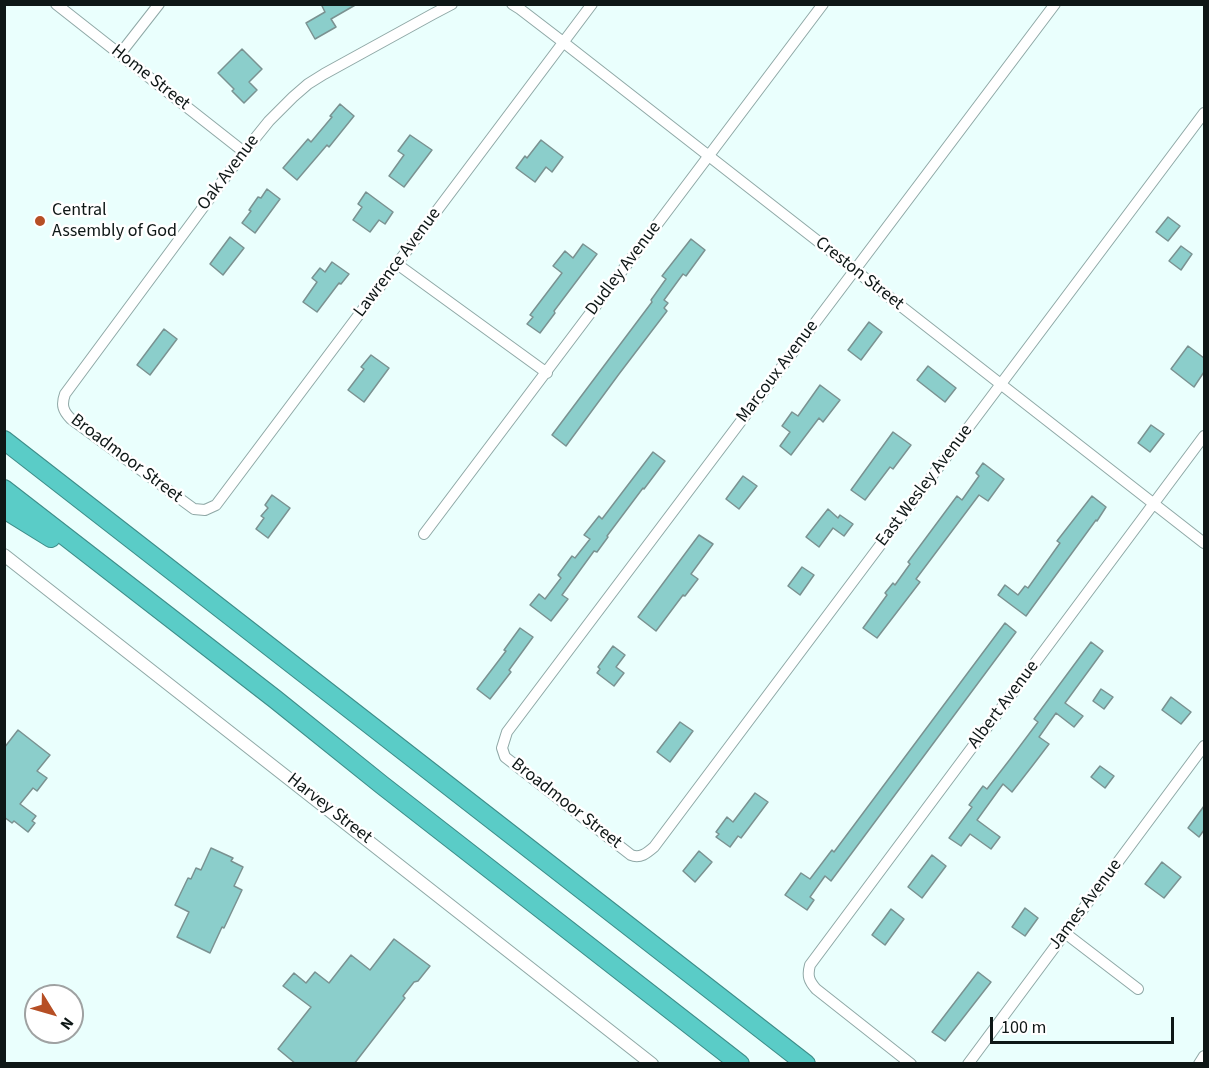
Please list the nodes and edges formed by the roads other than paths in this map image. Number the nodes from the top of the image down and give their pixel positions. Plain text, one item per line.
1 (56, 4) edge
2 (159, 4) edge
3 (452, 4) edge
4 (512, 4) edge
5 (592, 4) edge
6 (823, 4) edge
7 (1055, 4) edge
8 (563, 42) junction
9 (120, 54) junction
10 (1204, 113) edge
11 (244, 152) junction
12 (709, 156) junction
13 (397, 264) junction
14 (854, 271) junction
15 (547, 373) junction
16 (1001, 384) junction
17 (62, 402) joint
18 (4, 426) edge
19 (1204, 436) edge
20 (4, 440) edge
21 (4, 489) edge
22 (1154, 504) junction
23 (4, 509) edge
24 (198, 510) joint
25 (424, 534) dead end
26 (1204, 543) edge
27 (4, 555) edge
28 (169, 569) junction
29 (131, 588) junction
30 (504, 740) joint
31 (1204, 746) edge
32 (642, 856) joint
33 (1065, 933) junction
34 (1138, 989) dead end
35 (1204, 1056) edge
36 (652, 1064) edge
37 (740, 1064) edge
38 (806, 1064) edge
39 (911, 1064) edge
40 (968, 1064) edge
41 (1199, 1064) edge

1 - 9 street, Home Street
2 - 9 street
3 - 11 street, Oak Avenue
4 - 8 street, Creston Street
5 - 8 street, Lawrence Avenue
6 - 12 street, Dudley Avenue
7 - 14 street, Marcoux Avenue
8 - 12 street, Creston Street
8 - 13 street, Lawrence Avenue
9 - 11 street, Home Street
10 - 16 street, East Wesley Avenue
11 - 17 street, Oak Avenue
12 - 14 street, Creston Street
12 - 15 street, Dudley Avenue
13 - 15 street
13 - 24 street, Lawrence Avenue
14 - 16 street, Creston Street
14 - 30 street, Marcoux Avenue
15 - 25 street, Dudley Avenue
16 - 22 street, Creston Street
16 - 32 street, East Wesley Avenue
17 - 24 street, Broadmoor Street
18 - 28 highway
19 - 22 street, Albert Avenue
20 - 28 highway
21 - 29 highway
22 - 26 street, Creston Street
22 - 39 street, Albert Avenue
23 - 29 highway
27 - 36 street, Harvey Street
28 - 38 highway
29 - 37 highway
30 - 32 street, Broadmoor Street
31 - 33 street, James Avenue
33 - 34 street
33 - 40 street, James Avenue
35 - 41 street

